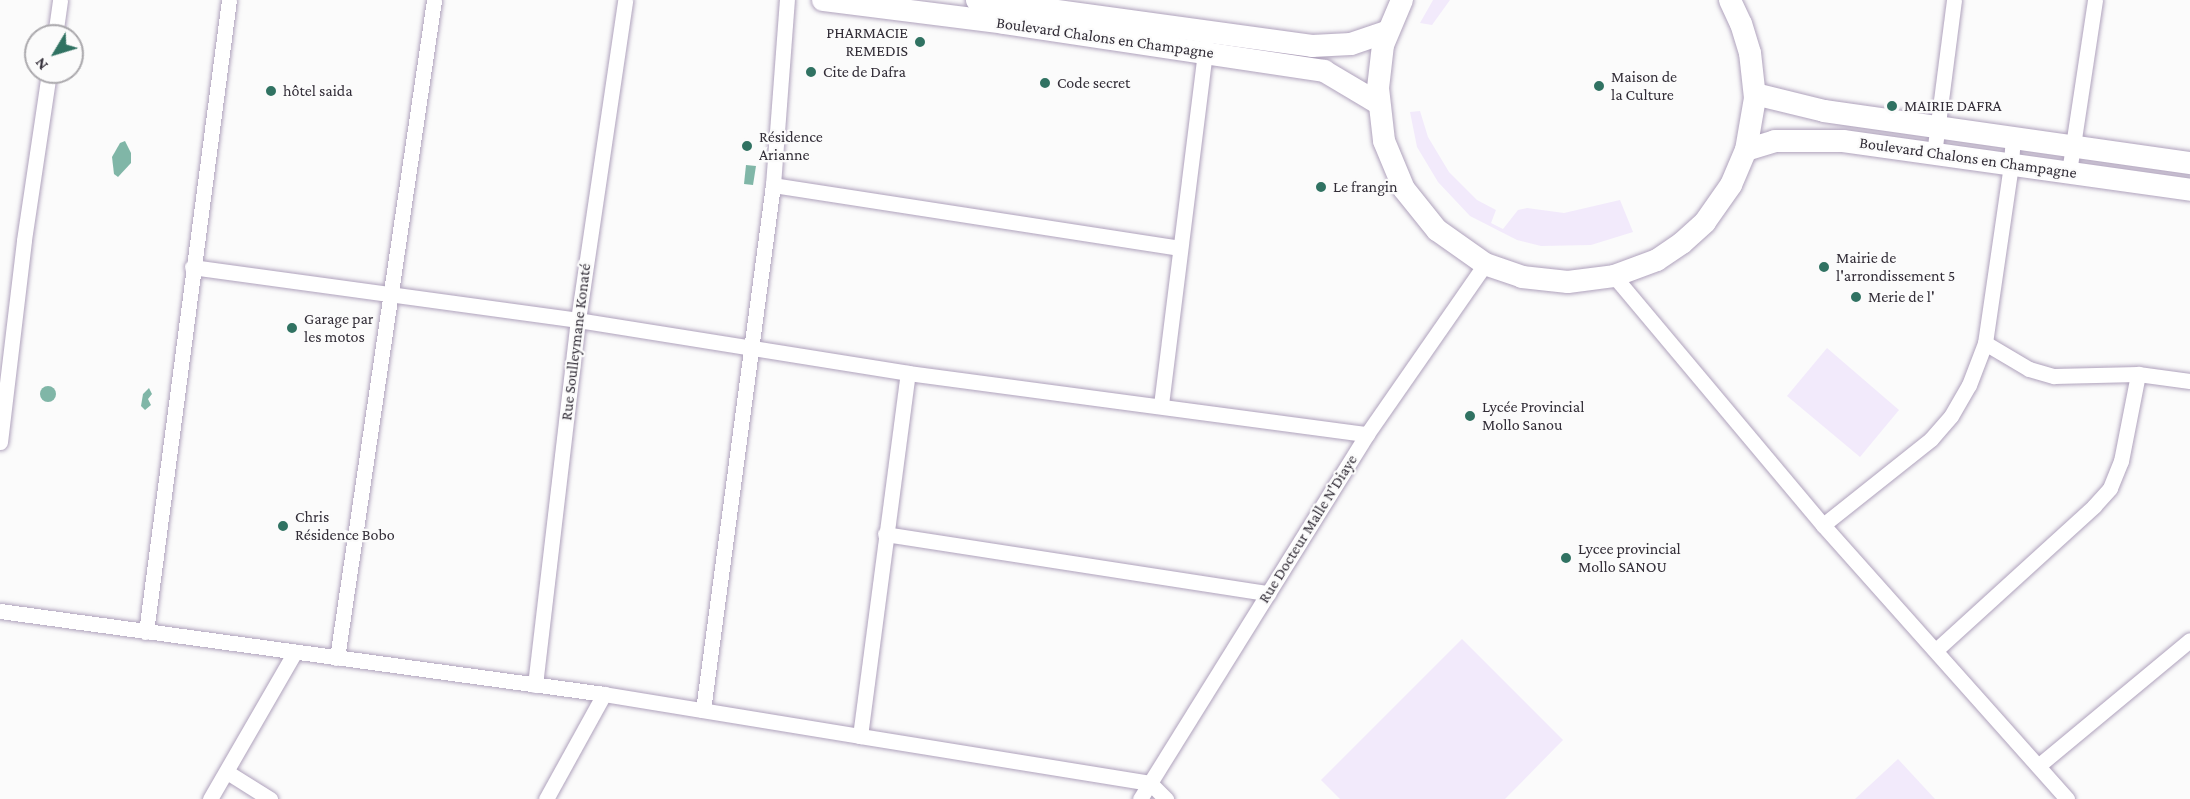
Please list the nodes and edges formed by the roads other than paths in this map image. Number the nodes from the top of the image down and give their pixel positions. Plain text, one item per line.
1 (60, 0) edge
2 (230, 0) edge
3 (434, 0) edge
4 (625, 0) edge
5 (787, 0) edge
6 (824, 0) edge
7 (977, 0) edge
8 (1402, 0) edge
9 (1730, 0) edge
10 (1954, 0) edge
11 (2095, 0) edge
12 (1006, 9) edge
13 (57, 24) edge
14 (1388, 31) junction
15 (1207, 43) junction
16 (47, 84) edge
17 (1755, 94) junction
18 (1378, 103) junction
19 (1935, 126) junction
20 (2013, 136) junction
21 (2074, 145) junction
22 (1746, 150) junction
23 (1934, 154) junction
24 (2190, 163) edge
25 (2011, 164) junction
26 (2069, 172) junction
27 (773, 185) junction
28 (2190, 190) edge
29 (1179, 248) junction
30 (1485, 264) junction
31 (192, 267) junction
32 (1614, 276) junction
33 (391, 293) junction
34 (578, 320) junction
35 (1985, 343) junction
36 (750, 347) junction
37 (908, 373) junction
38 (2138, 374) junction
39 (2190, 381) edge
40 (1161, 405) junction
41 (1367, 434) junction
42 (0, 442) edge
43 (1823, 525) junction
44 (885, 534) junction
45 (1268, 593) junction
46 (0, 611) edge
47 (146, 632) junction
48 (2190, 640) edge
49 (1936, 650) junction
50 (295, 652) junction
51 (337, 658) junction
52 (535, 685) junction
53 (604, 694) junction
54 (704, 710) junction
55 (860, 735) junction
56 (2038, 766) junction
57 (227, 772) junction
58 (1150, 783) junction
59 (210, 799) edge
60 (270, 799) edge
61 (546, 799) edge
62 (1140, 799) edge
63 (1166, 799) edge
64 (2067, 799) edge

1 - 13 street
2 - 31 street
3 - 33 street
4 - 34 street, Rue Soulleymane Konaté
5 - 27 street
6 - 12 main road, Boulevard Chalons en Champagne
7 - 12 main road, Boulevard Chalons en Champagne
8 - 14 main road
9 - 17 main road
10 - 19 street
11 - 21 street
12 - 15 main road, Boulevard Chalons en Champagne
14 - 15 main road, Boulevard Chalons en Champagne
14 - 18 main road
15 - 18 main road, Boulevard Chalons en Champagne
15 - 29 street
16 - 42 street
17 - 19 main road, Boulevard Chalons en Champagne
17 - 22 main road
18 - 30 main road
19 - 20 main road, Boulevard Chalons en Champagne
19 - 23 street
20 - 21 main road, Boulevard Chalons en Champagne
20 - 25 street
21 - 24 main road, Boulevard Chalons en Champagne
21 - 26 street
22 - 23 main road, Boulevard Chalons en Champagne
22 - 32 main road
23 - 25 main road, Boulevard Chalons en Champagne
25 - 26 main road, Boulevard Chalons en Champagne
25 - 35 street
26 - 28 main road, Boulevard Chalons en Champagne
27 - 29 street
27 - 36 street
29 - 40 street
30 - 32 main road
30 - 41 street, Rue Docteur Malle N'Diaye
31 - 33 street
31 - 47 street
32 - 43 street
33 - 34 street
33 - 51 street
34 - 36 street
34 - 52 street, Rue Soulleymane Konaté
35 - 38 street
35 - 43 street
36 - 37 street
36 - 54 street
37 - 40 street
37 - 44 street
38 - 39 street
38 - 49 street
40 - 41 street
41 - 45 street, Rue Docteur Malle N'Diaye
43 - 49 street
44 - 45 street
44 - 55 street
45 - 58 street, Rue Docteur Malle N'Diaye
46 - 47 street
47 - 50 street
48 - 56 street
49 - 56 street
50 - 51 street
50 - 57 street
51 - 52 street
52 - 53 street
53 - 54 street
53 - 61 street
54 - 55 street
55 - 58 street
56 - 64 street
57 - 59 street
57 - 60 street
58 - 62 street, Rue Docteur Malle N'Diaye
58 - 63 street

